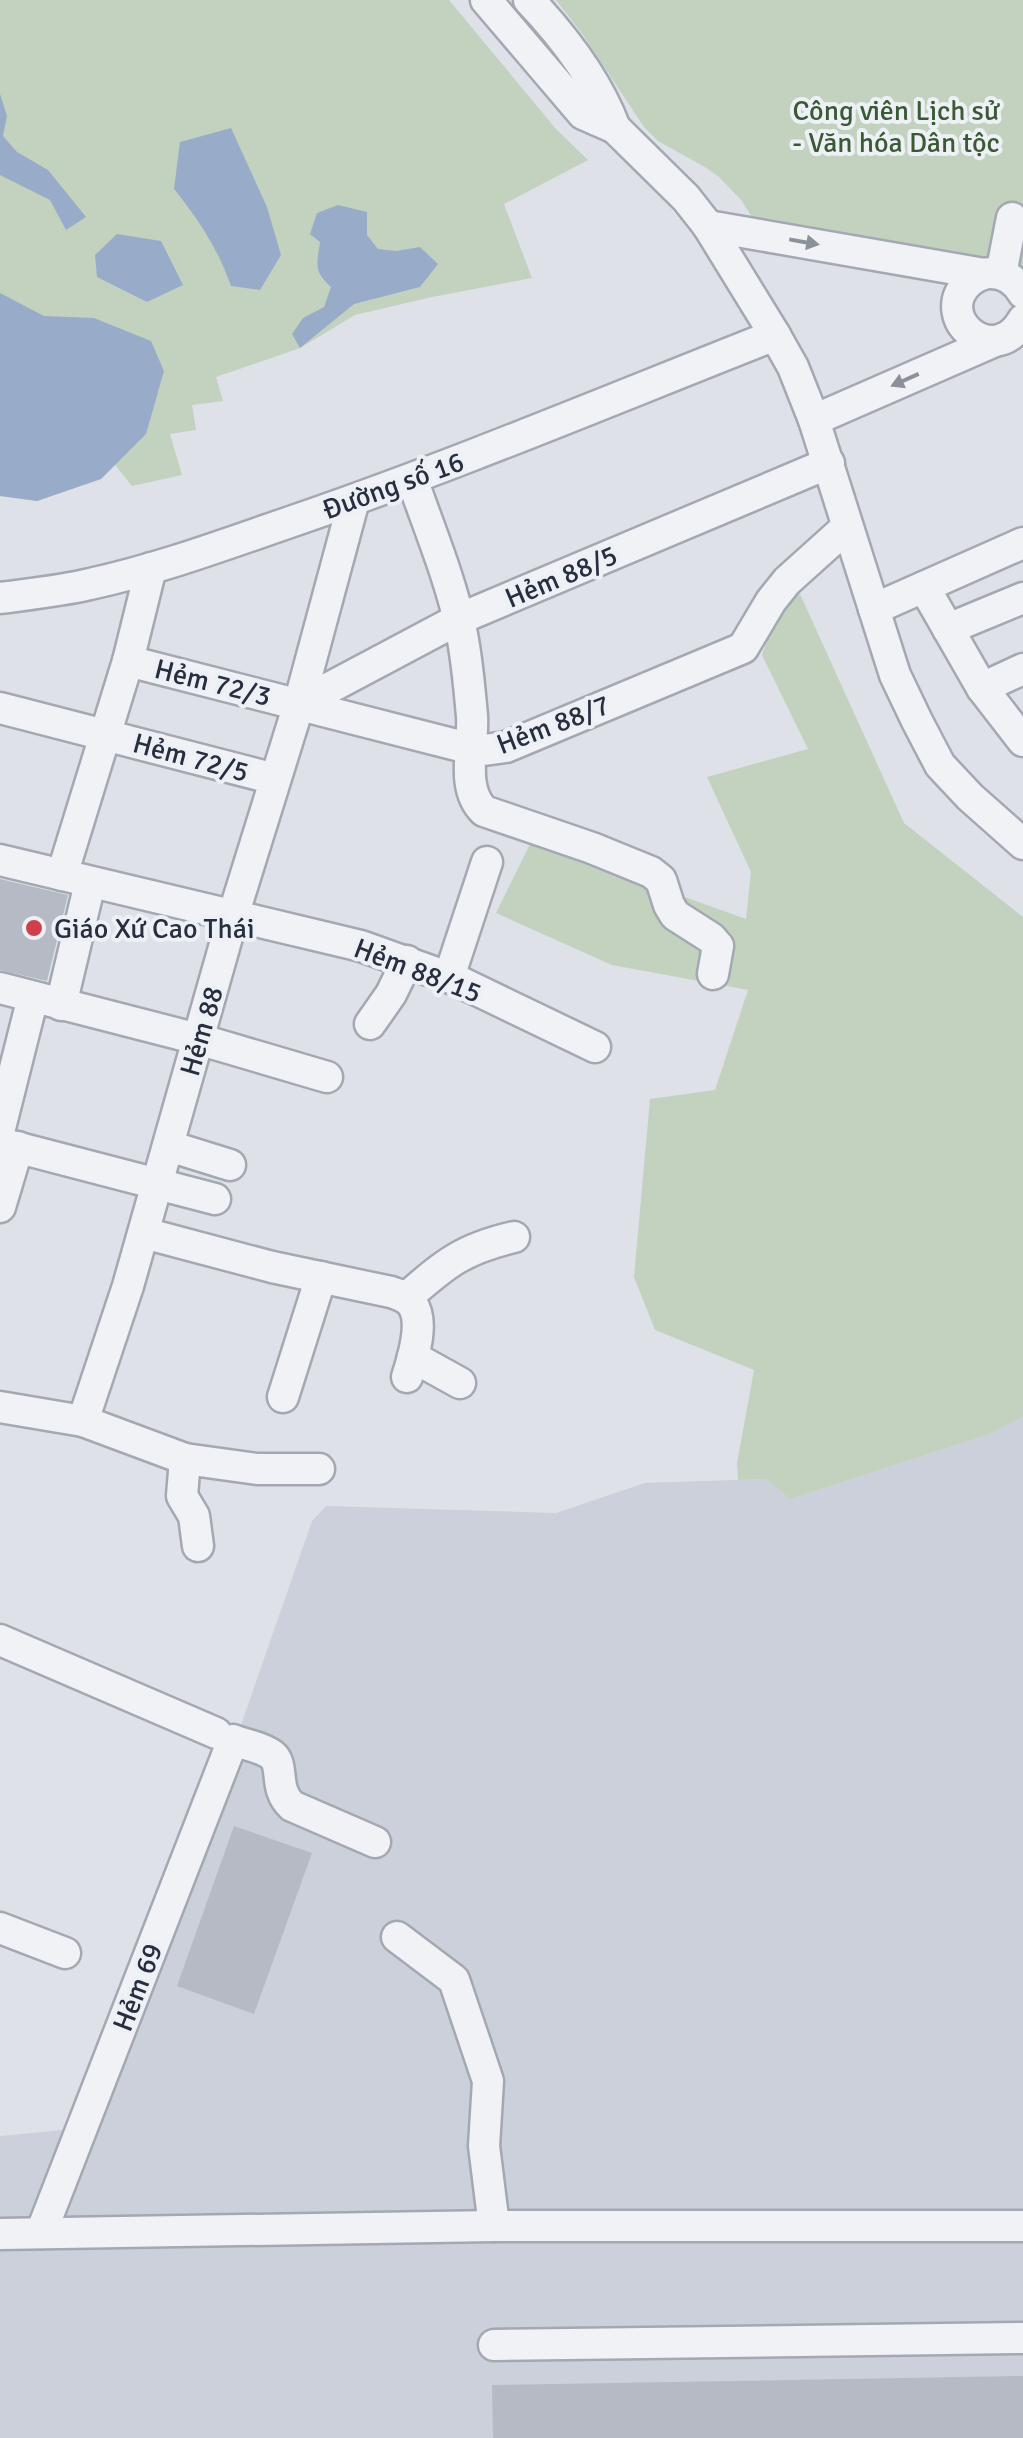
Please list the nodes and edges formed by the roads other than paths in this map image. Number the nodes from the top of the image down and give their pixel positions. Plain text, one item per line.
1 (486, 0) edge
2 (529, 0) edge
3 (615, 128) junction
4 (1012, 218) dead end
5 (708, 226) junction
6 (1003, 280) edge
7 (1023, 320) edge
8 (775, 335) junction
9 (995, 341) junction
10 (814, 420) junction
11 (829, 463) junction
12 (412, 479) junction
13 (354, 500) junction
14 (848, 527) junction
15 (1023, 542) edge
16 (151, 568) junction
17 (924, 587) junction
18 (0, 598) edge
19 (1023, 598) edge
20 (874, 609) junction
21 (459, 619) junction
22 (948, 628) junction
23 (128, 661) junction
24 (1023, 670) edge
25 (982, 688) junction
26 (298, 704) junction
27 (0, 708) edge
28 (107, 734) junction
29 (1021, 736) edge
30 (472, 749) junction
31 (275, 779) junction
32 (1023, 844) edge
33 (0, 860) edge
34 (487, 862) dead end
35 (76, 879) junction
36 (234, 916) junction
37 (407, 961) junction
38 (714, 974) dead end
39 (449, 978) junction
40 (0, 988) edge
41 (47, 1001) junction
42 (370, 1024) dead end
43 (198, 1039) junction
44 (595, 1047) dead end
45 (327, 1077) dead end
46 (6, 1140) edge
47 (169, 1146) junction
48 (230, 1164) dead end
49 (157, 1186) junction
50 (214, 1200) dead end
51 (0, 1206) edge
52 (144, 1233) junction
53 (514, 1237) dead end
54 (321, 1277) junction
55 (406, 1298) junction
56 (460, 1383) dead end
57 (283, 1397) dead end
58 (0, 1407) edge
59 (83, 1422) junction
60 (185, 1459) junction
61 (319, 1469) dead end
62 (198, 1546) dead end
63 (0, 1640) edge
64 (238, 1742) junction
65 (375, 1842) dead end
66 (0, 1928) edge
67 (396, 1937) dead end
68 (65, 1952) dead end
69 (494, 2226) junction
70 (1023, 2226) edge
71 (40, 2233) junction
72 (0, 2234) edge
73 (1023, 2338) edge
74 (494, 2345) dead end

1 - 3 street
2 - 3 street
3 - 5 street
4 - 6 street
5 -> 6 street
5 - 8 street
6 - 9 street
7 - 9 street
8 - 10 street
8 - 12 street, Đường số 16
9 -> 10 street
10 - 11 street
11 - 14 street
11 - 21 street, Hẻm 88/5
12 - 13 street, Đường số 16
12 - 21 street
13 - 16 street, Đường số 16
13 - 26 street, Hẻm 88
14 - 20 street
14 - 30 street, Hẻm 88/7
15 - 17 street
16 - 18 street, Đường số 16
16 - 23 street
17 - 20 street
17 - 22 street
19 - 22 street
20 - 32 street
21 - 26 street, Hẻm 88/5
21 - 30 street
22 - 25 street
23 - 26 street, Hẻm 72/3
23 - 28 street
24 - 25 street
25 - 29 street
26 - 30 street, Hẻm 88/7
26 - 31 street, Hẻm 88
27 - 28 street, Hẻm 72/5
28 - 31 street, Hẻm 72/5
28 - 35 street
30 - 38 street
31 - 36 street, Hẻm 88
33 - 35 street, Hẻm 88/15
34 - 39 street
35 - 36 street, Hẻm 88/15
35 - 41 street
36 - 37 street, Hẻm 88/15
36 - 43 street, Hẻm 88
37 - 39 street, Hẻm 88/15
37 - 42 street
39 - 44 street, Hẻm 88/15
40 - 41 street
41 - 43 street
41 - 46 street
43 - 45 street
43 - 47 street, Hẻm 88
46 - 49 street
46 - 51 street
47 - 48 street
47 - 49 street, Hẻm 88
49 - 50 street
49 - 52 street, Hẻm 88
52 - 54 street
52 - 59 street, Hẻm 88
53 - 55 street
54 - 55 street
54 - 57 street
55 - 56 street
58 - 59 street
59 - 60 street
60 - 61 street
60 - 62 street
63 - 64 street
64 - 65 street
64 - 71 street, Hẻm 69
66 - 68 street
67 - 69 street
69 - 70 street
69 - 71 street
71 - 72 street
73 - 74 street

